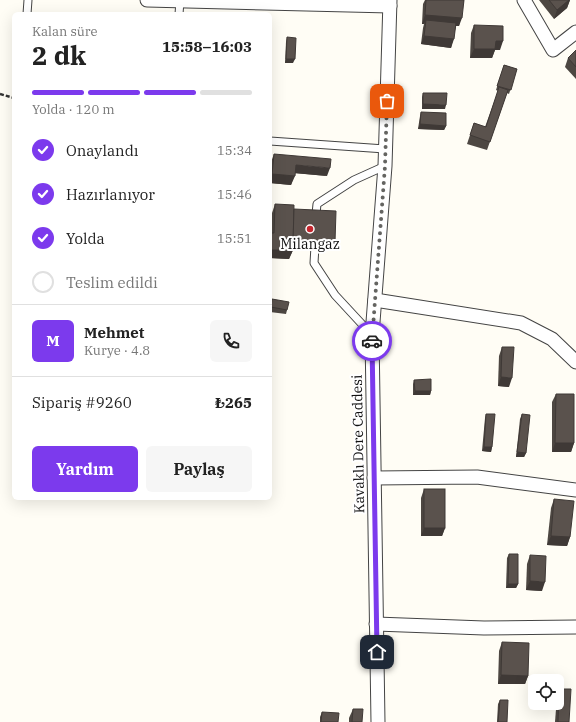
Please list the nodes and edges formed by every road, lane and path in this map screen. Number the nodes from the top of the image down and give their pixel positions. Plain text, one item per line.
1 (28, 0) edge
2 (147, 0) edge
3 (524, 0) edge
4 (180, 1) edge
5 (354, 2) edge
6 (390, 3) edge
7 (27, 12) edge
8 (179, 12) edge
9 (576, 32) edge
10 (0, 94) edge
11 (12, 97) edge
12 (272, 141) edge
13 (385, 149) junction
14 (385, 166) junction
15 (316, 214) edge
16 (315, 246) edge
17 (375, 300) junction
18 (372, 335) junction
19 (576, 362) edge
20 (374, 478) junction
21 (576, 490) edge
22 (376, 624) junction
23 (576, 628) edge
24 (378, 722) edge

1 - 7 lane
2 - 4 street
3 - 9 street
4 - 5 street
4 - 8 lane
5 - 6 street
6 - 13 street, Kavaklı Dere Caddesi
10 - 11 path
12 - 13 lane
13 - 14 street, Kavaklı Dere Caddesi
14 - 15 lane
14 - 17 street, Kavaklı Dere Caddesi
16 - 18 lane
17 - 18 street, Kavaklı Dere Caddesi
17 - 19 street
18 - 20 street, Kavaklı Dere Caddesi
20 - 21 street
20 - 22 street, Kavaklı Dere Caddesi
22 - 23 street
22 - 24 street, Kavaklı Dere Caddesi

